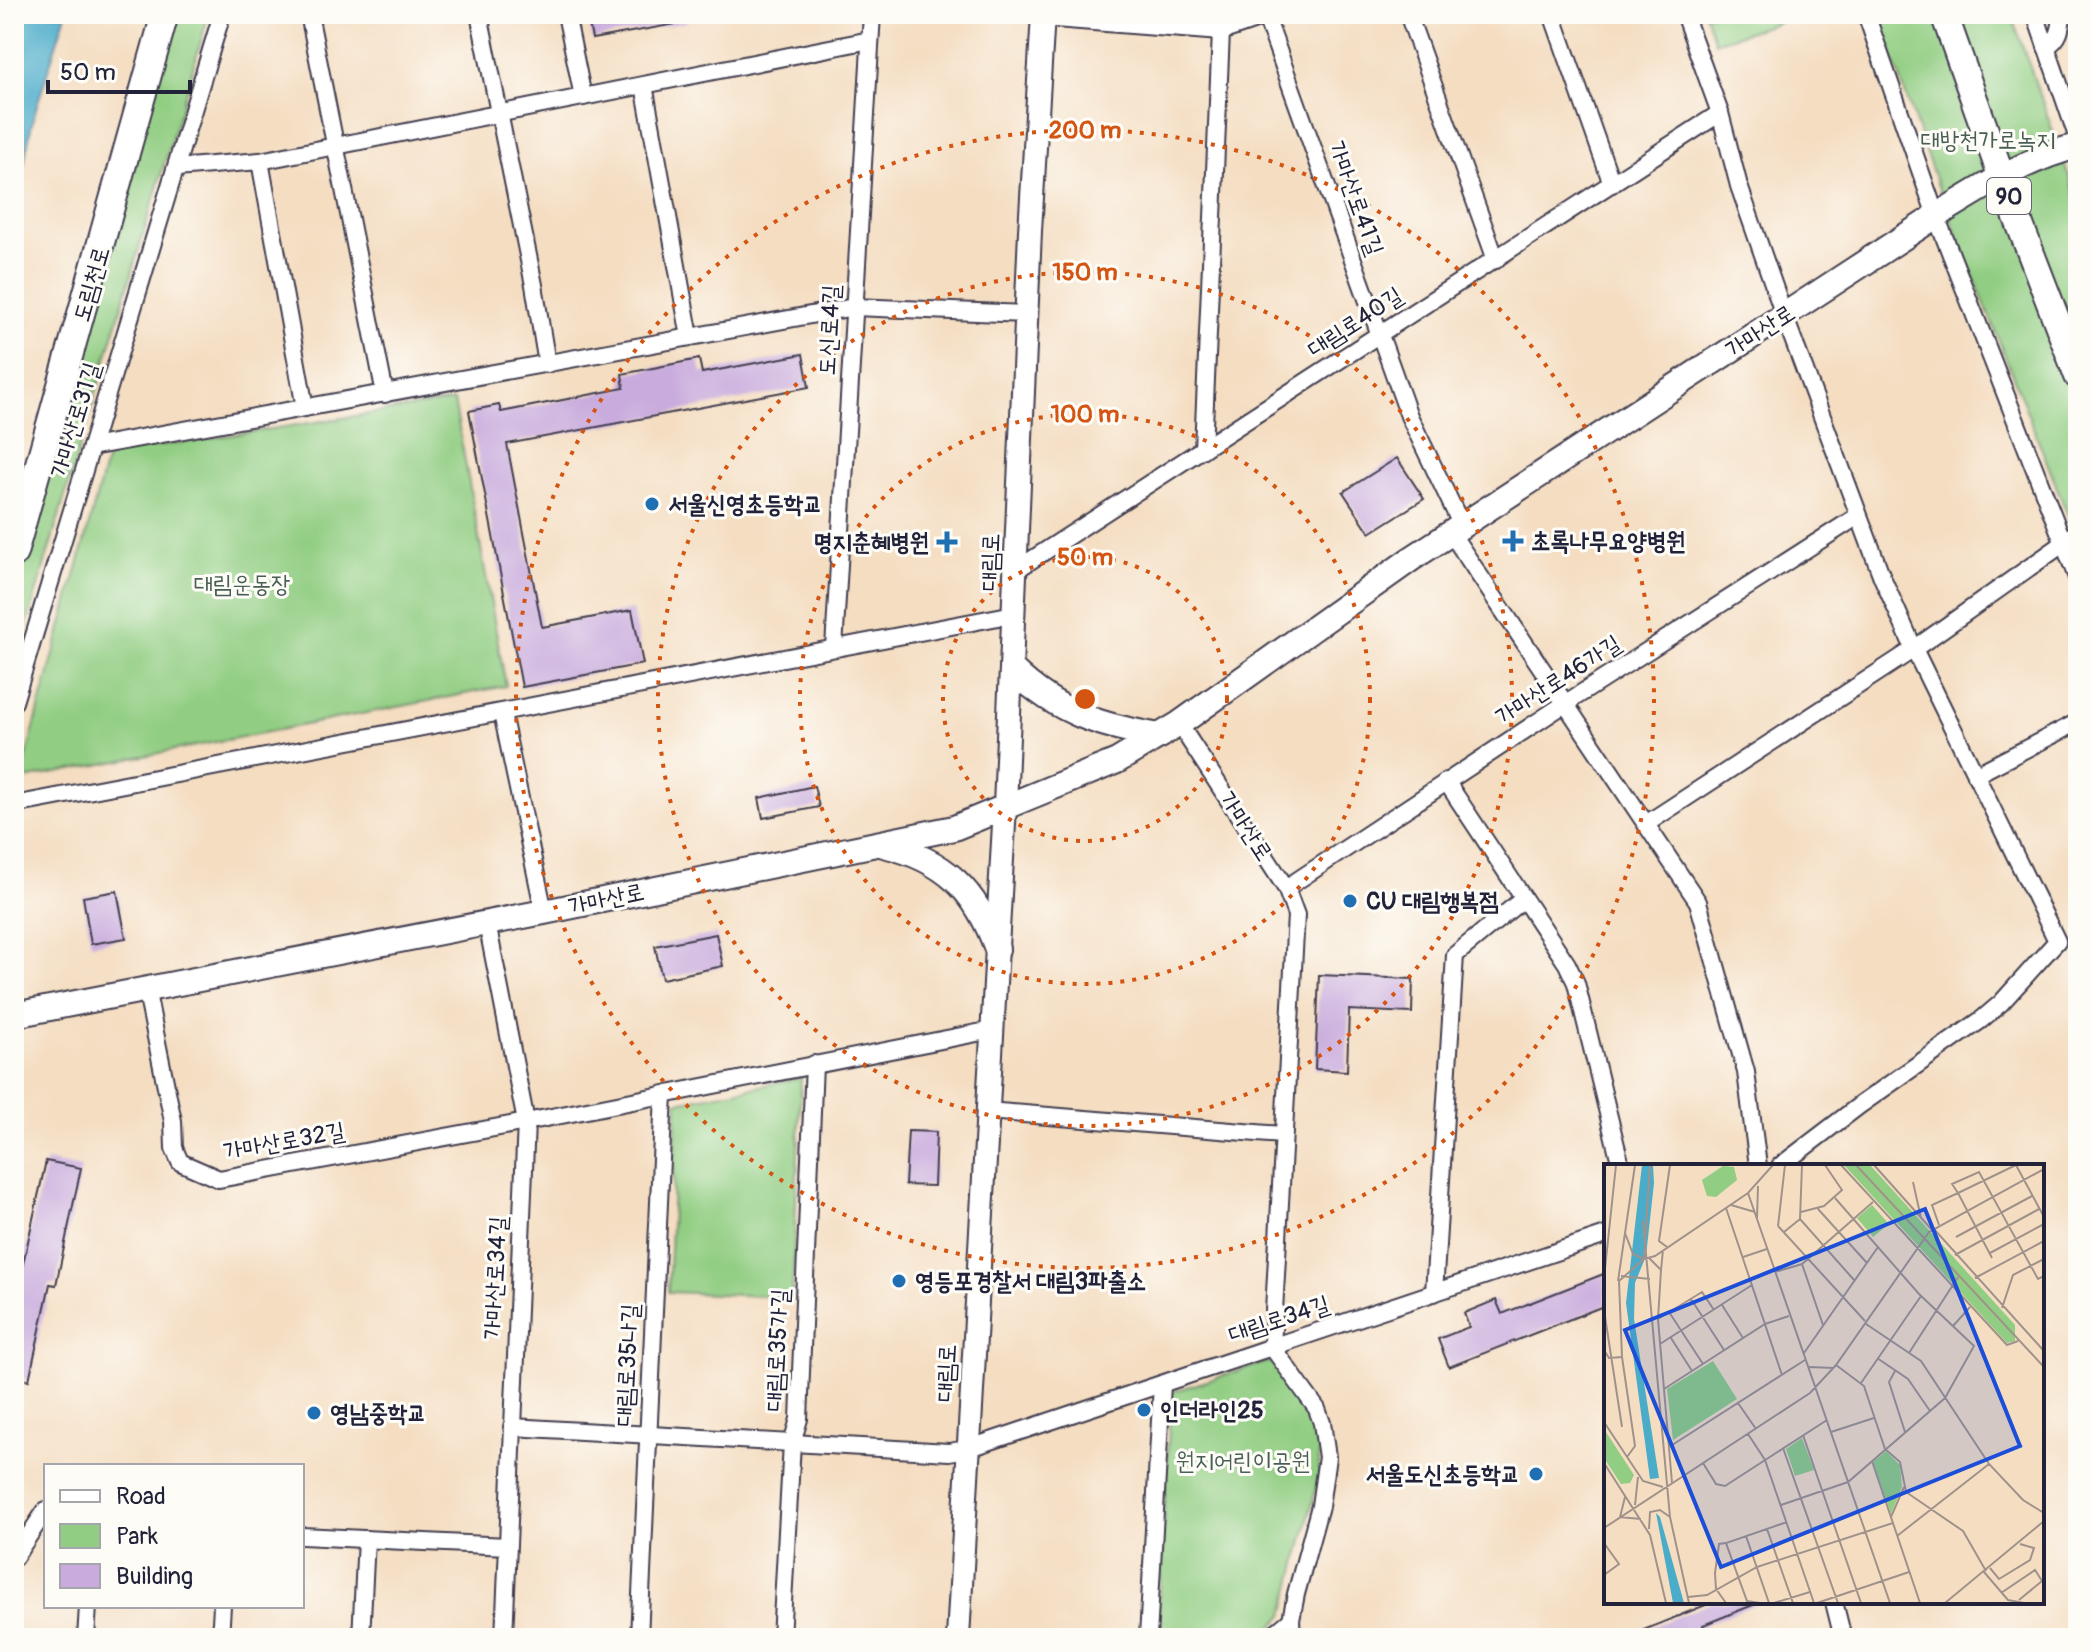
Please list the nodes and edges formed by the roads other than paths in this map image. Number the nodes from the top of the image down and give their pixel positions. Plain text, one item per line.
1 (165, 14) edge
2 (222, 14) edge
3 (309, 14) edge
4 (479, 14) edge
5 (566, 14) edge
6 (872, 14) edge
7 (1408, 14) edge
8 (1552, 14) edge
9 (1684, 14) edge
10 (1866, 14) edge
11 (1944, 14) edge
12 (2035, 14) edge
13 (2062, 14) edge
14 (1269, 15) edge
15 (1042, 16) edge
16 (1221, 32) junction
17 (870, 40) junction
18 (2046, 47) junction
19 (644, 85) junction
20 (583, 97) junction
21 (1720, 113) junction
22 (497, 114) junction
23 (2078, 139) edge
24 (335, 145) junction
25 (2078, 146) edge
26 (260, 161) junction
27 (176, 168) junction
28 (2002, 178) junction
29 (1612, 184) junction
30 (1936, 216) junction
31 (1496, 260) junction
32 (854, 307) junction
33 (1026, 314) junction
34 (1784, 315) junction
35 (1381, 334) junction
36 (690, 337) junction
37 (547, 364) junction
38 (2078, 376) edge
39 (385, 394) junction
40 (305, 408) junction
41 (91, 447) junction
42 (1203, 449) junction
43 (1858, 516) junction
44 (1456, 529) junction
45 (2078, 530) edge
46 (2064, 543) junction
47 (14, 553) edge
48 (1016, 570) junction
49 (2078, 580) edge
50 (1014, 614) junction
51 (834, 648) junction
52 (1914, 649) junction
53 (1012, 669) junction
54 (14, 702) edge
55 (1566, 703) junction
56 (502, 713) junction
57 (2078, 722) edge
58 (1170, 730) junction
59 (1975, 775) junction
60 (1446, 781) junction
61 (14, 805) edge
62 (1005, 806) junction
63 (1646, 824) junction
64 (878, 844) junction
65 (1286, 888) junction
66 (1523, 899) junction
67 (544, 912) junction
68 (487, 923) junction
69 (997, 949) junction
70 (146, 988) junction
71 (14, 1015) edge
72 (992, 1030) junction
73 (814, 1064) junction
74 (664, 1094) junction
75 (987, 1111) junction
76 (526, 1122) junction
77 (1282, 1135) junction
78 (1621, 1164) edge
79 (1758, 1164) edge
80 (1783, 1164) edge
81 (1604, 1236) edge
82 (1434, 1293) junction
83 (1272, 1347) junction
84 (1162, 1384) junction
85 (512, 1427) junction
86 (648, 1435) junction
87 (792, 1443) junction
88 (967, 1449) junction
89 (44, 1513) edge
90 (304, 1536) edge
91 (366, 1539) junction
92 (507, 1546) junction
93 (14, 1558) edge
94 (1834, 1604) edge
95 (88, 1608) edge
96 (222, 1608) edge
97 (1291, 1620) junction
98 (86, 1638) edge
99 (220, 1638) edge
100 (361, 1638) edge
101 (504, 1638) edge
102 (639, 1638) edge
103 (781, 1638) edge
104 (958, 1638) edge
105 (1148, 1638) edge
106 (1269, 1638) edge
107 (1292, 1638) edge
108 (1843, 1638) edge

1 - 47 main road, 도림천로
2 - 27 street, 가마산로31길
3 - 24 street
4 - 22 street
5 - 20 street
6 - 17 street, 도신로4길
7 - 31 street
8 - 29 street
9 - 21 street
10 - 30 street
11 - 28 main road, 90
12 - 18 street
13 - 18 street
14 - 16 street
14 - 35 street, 가마산로41길
15 - 16 street
15 - 33 street, 대림로
16 - 42 street
17 - 19 street
17 - 32 street, 도신로4길
18 - 23 street
19 - 20 street
19 - 36 street
20 - 22 street
21 - 29 street, 대림로40길
21 - 34 street
22 - 24 street
22 - 37 street
24 - 26 street
24 - 39 street
25 - 28 main road, 가마산로
26 - 27 street
26 - 40 street
27 - 41 street, 가마산로31길
28 - 30 main road, 가마산로
28 - 38 main road, 90
29 - 31 street, 대림로40길
30 - 34 main road, 가마산로
30 - 46 street
31 - 35 street, 대림로40길
32 - 33 street
32 - 36 street
32 - 51 street, 도신로4길
33 - 48 street, 대림로
34 - 43 street
34 - 44 main road, 가마산로
35 - 42 street, 대림로40길
35 - 44 street, 가마산로41길
36 - 37 street
37 - 39 street
39 - 40 street
40 - 41 street
41 - 54 street, 가마산로31길
42 - 48 street, 대림로40길
43 - 52 street
43 - 55 street, 가마산로46가길
44 - 55 street
44 - 58 main road, 가마산로
45 - 46 street
46 - 49 street
46 - 52 street
48 - 50 street, 대림로
50 - 51 street
50 - 53 street, 대림로
51 - 56 street
52 - 59 street
52 - 63 street
53 - 58 main road
53 - 62 street, 대림로
55 - 60 street, 가마산로46가길
55 - 63 street
56 - 61 street
56 - 67 street
57 - 59 street
58 - 62 main road, 가마산로
58 - 65 street, 가마산로
59 - 80 street
60 - 65 street, 가마산로46가길
60 - 66 street
62 - 64 main road, 가마산로
62 - 69 street, 대림로
63 - 79 street
64 - 67 main road, 가마산로
64 - 69 main road
65 - 77 street, 가마산로
66 - 78 street
66 - 82 street
67 - 68 main road, 가마산로
68 - 70 main road, 가마산로
68 - 76 street, 가마산로34길
69 - 72 street, 대림로
70 - 71 main road, 가마산로
70 - 76 street, 가마산로32길
72 - 73 street, 가마산로32길
72 - 75 street, 대림로
73 - 74 street, 가마산로32길
73 - 87 street, 대림로35가길
74 - 76 street, 가마산로32길
74 - 86 street, 대림로35나길
75 - 77 street
75 - 88 street, 대림로
76 - 85 street, 가마산로34길
77 - 83 street, 가마산로
81 - 82 street, 대림로34길
82 - 83 street, 대림로34길
83 - 84 street, 대림로34길
83 - 97 street
84 - 88 street, 대림로34길
84 - 105 street
85 - 86 street, 대림로34길
85 - 92 street, 가마산로34길
86 - 87 street, 대림로34길
86 - 102 street, 대림로35나길
87 - 88 street, 대림로34길
87 - 103 street, 대림로35가길
88 - 104 street, 대림로
89 - 93 street
90 - 91 street
91 - 92 street
91 - 100 street
92 - 101 street, 가마산로34길
94 - 108 street
95 - 98 street
96 - 99 street
97 - 106 street
97 - 107 street

